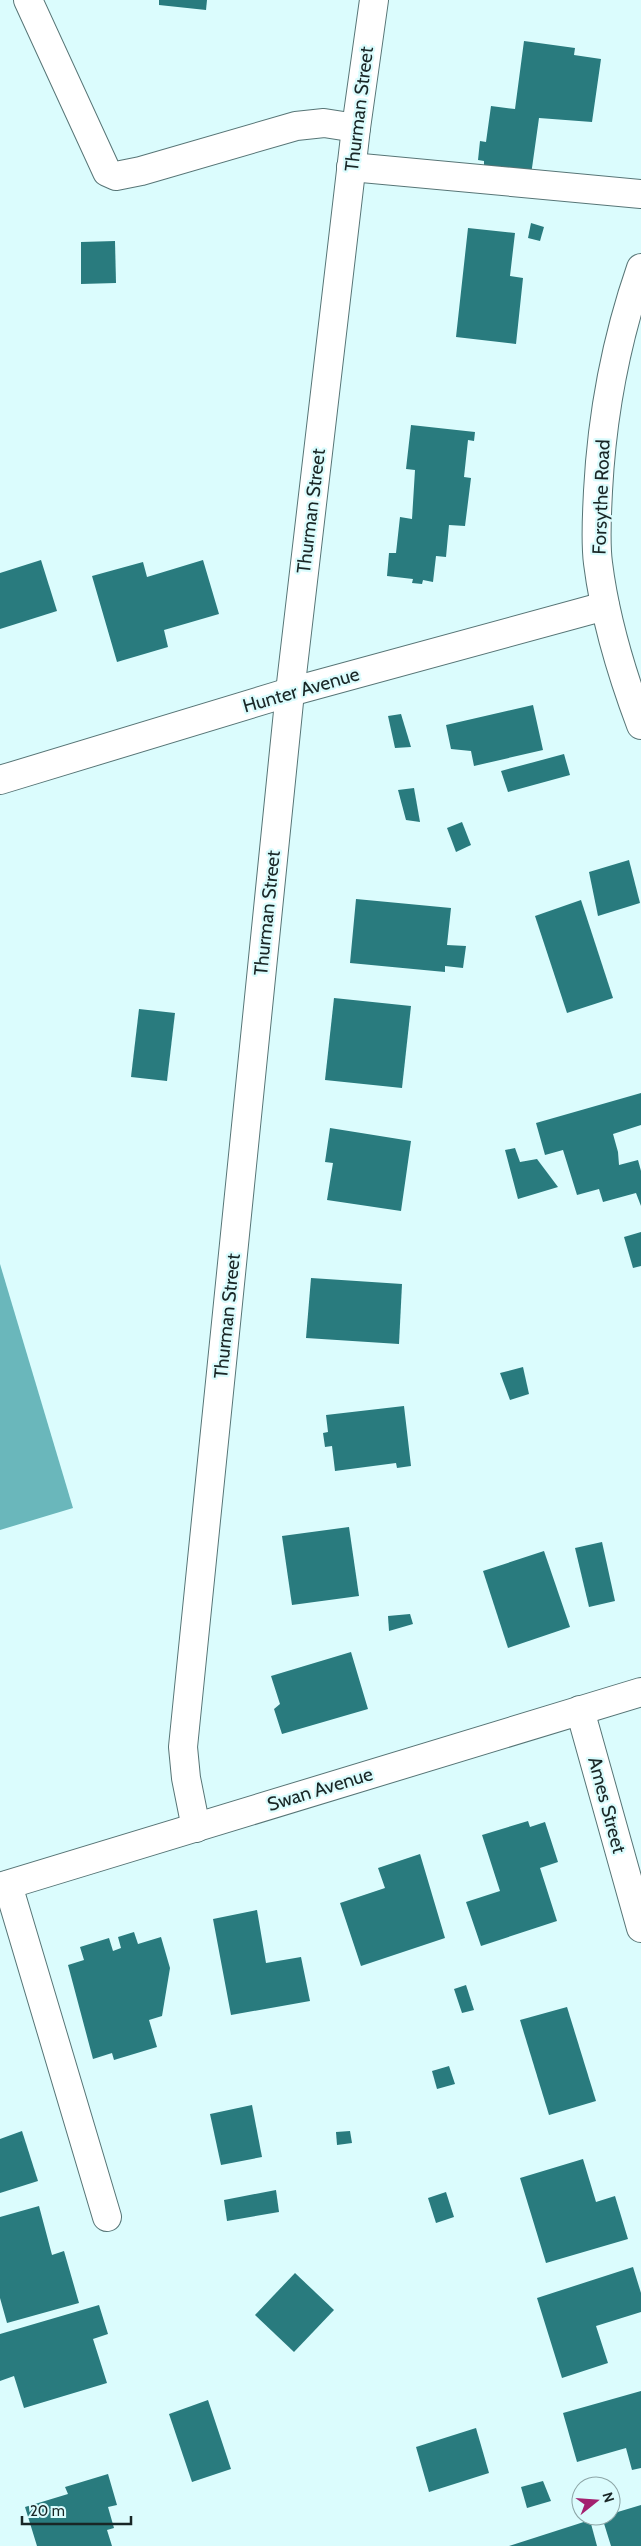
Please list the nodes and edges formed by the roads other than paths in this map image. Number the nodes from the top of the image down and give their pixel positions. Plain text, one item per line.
1 (28, 0) edge
2 (374, 0) edge
3 (356, 128) junction
4 (351, 167) junction
5 (641, 194) edge
6 (641, 268) edge
7 (605, 606) junction
8 (290, 692) junction
9 (641, 725) edge
10 (0, 780) edge
11 (641, 1692) edge
12 (580, 1710) junction
13 (196, 1828) junction
14 (4, 1886) edge
15 (641, 1928) edge
16 (107, 2217) dead end

1 - 3 street
2 - 3 street, Thurman Street
3 - 4 street, Thurman Street
4 - 5 street
4 - 8 street, Thurman Street
6 - 7 street, Forsythe Road
7 - 8 street, Hunter Avenue
7 - 9 street, Forsythe Road
8 - 10 street, Hunter Avenue
8 - 13 street, Thurman Street
11 - 12 street, Swan Avenue
12 - 13 street, Swan Avenue
12 - 15 street, Ames Street
13 - 14 street, Swan Avenue
14 - 16 street

